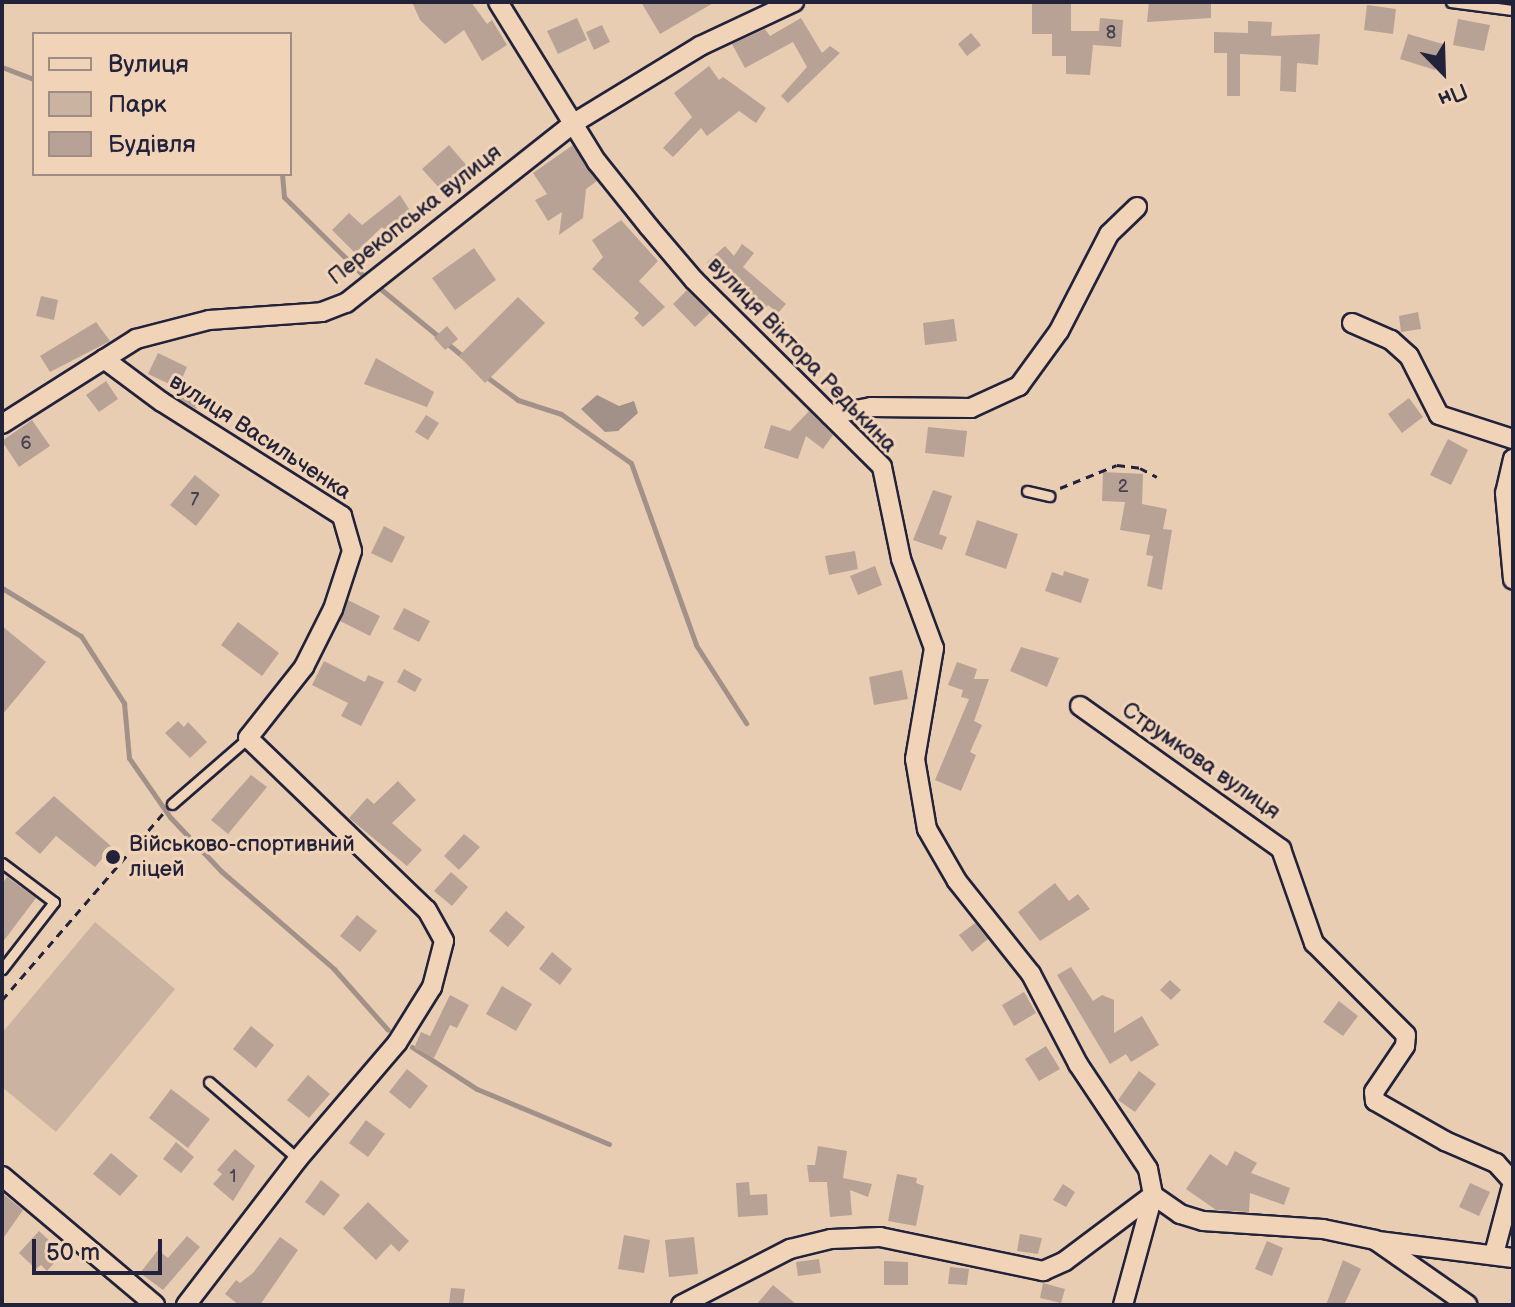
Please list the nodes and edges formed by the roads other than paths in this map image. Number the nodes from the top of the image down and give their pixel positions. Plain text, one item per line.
1 (498, 2) edge
2 (794, 2) edge
3 (1451, 2) edge
4 (1513, 10) edge
5 (574, 123) junction
6 (1137, 207) dead end
7 (1352, 323) dead end
8 (104, 359) junction
9 (830, 415) junction
10 (2, 424) edge
11 (1513, 439) edge
12 (1513, 459) edge
13 (1027, 491) dead end
14 (1049, 496) road end
15 (1513, 580) edge
16 (1080, 706) dead end
17 (248, 738) junction
18 (172, 804) road end
19 (2, 863) edge
20 (2, 969) edge
21 (209, 1082) dead end
22 (298, 1159) junction
23 (2, 1176) edge
24 (1153, 1195) junction
25 (1375, 1240) junction
26 (1494, 1254) junction
27 (1513, 1258) edge
28 (144, 1302) edge
29 (186, 1305) edge
30 (681, 1305) edge
31 (1123, 1305) edge
32 (1468, 1305) edge

1 - 5 street, вулиця Віктора Редькина
2 - 5 street, Перекопська вулиця
3 - 4 lane
5 - 8 street, Перекопська вулиця
5 - 9 street, вулиця Віктора Редькина
6 - 9 street
7 - 11 street
8 - 10 street, Перекопська вулиця
8 - 17 street, вулиця Васильченка
9 - 24 street, вулиця Віктора Редькина
12 - 15 street
13 - 14 lane
16 - 26 street, Струмкова вулиця
17 - 18 lane
17 - 22 street
19 - 20 lane
21 - 22 lane
22 - 29 street
23 - 28 street
24 - 25 street
24 - 30 street
24 - 31 street
25 - 26 street
25 - 32 street
26 - 27 street

